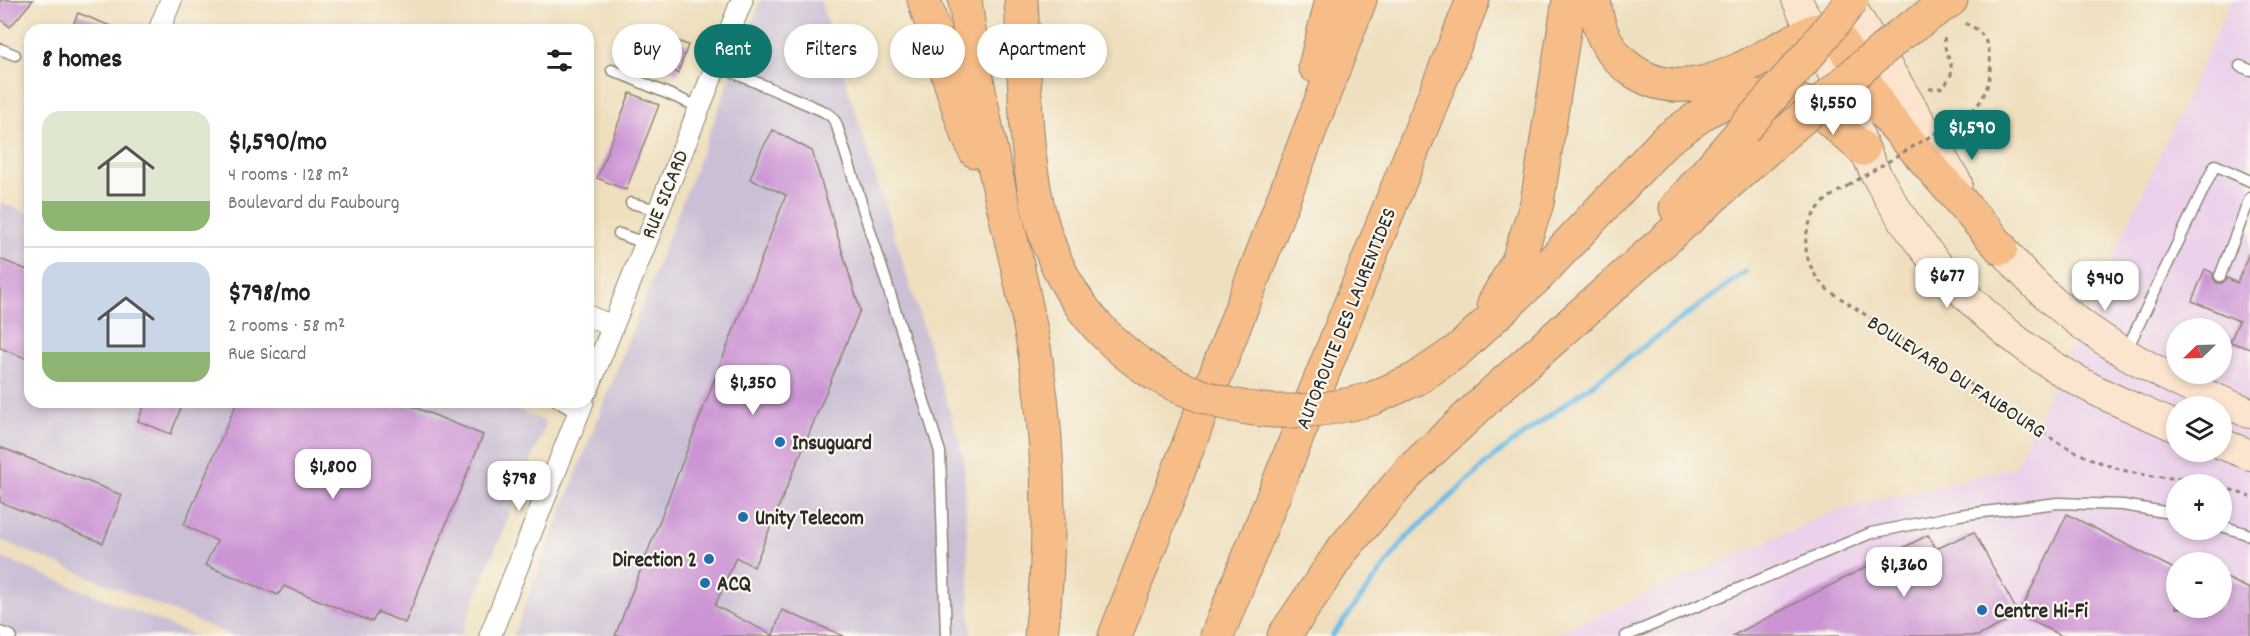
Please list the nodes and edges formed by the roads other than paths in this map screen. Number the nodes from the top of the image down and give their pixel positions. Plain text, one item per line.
1 (171, 0) edge
2 (742, 0) edge
3 (924, 0) edge
4 (965, 0) edge
5 (1021, 0) edge
6 (1332, 0) edge
7 (1360, 0) edge
8 (1473, 0) edge
9 (1569, 0) edge
10 (1594, 0) edge
11 (1797, 0) edge
12 (1847, 0) edge
13 (1852, 0) edge
14 (1953, 17) edge
15 (161, 24) edge
16 (732, 24) edge
17 (1812, 32) junction
18 (0, 50) edge
19 (15, 55) dead end
20 (631, 78) edge
21 (711, 78) edge
22 (746, 78) edge
23 (699, 107) junction
24 (1863, 149) junction
25 (2250, 181) edge
26 (2250, 198) edge
27 (631, 203) dead end
28 (658, 210) junction
29 (1011, 233) junction
30 (619, 234) dead end
31 (1269, 235) junction
32 (645, 243) junction
33 (2001, 248) junction
34 (2220, 276) dead end
35 (1605, 293) junction
36 (594, 318) edge
37 (612, 326) junction
38 (1480, 328) junction
39 (2124, 354) junction
40 (594, 372) edge
41 (581, 408) edge
42 (2250, 413) edge
43 (2166, 422) edge
44 (2232, 448) edge
45 (2250, 455) edge
46 (2166, 512) edge
47 (2232, 529) edge
48 (2250, 535) edge
49 (0, 632) edge
50 (11, 636) edge
51 (490, 636) edge
52 (946, 636) edge
53 (1041, 636) edge
54 (1115, 636) edge
55 (1217, 636) edge
56 (1284, 636) edge
57 (1626, 636) edge

1 - 15 street
2 - 16 street, RUE SICARD
3 - 29 highway
4 - 29 highway
5 - 38 highway, bridge
6 - 31 highway
7 - 31 highway
8 - 55 highway, AUTOROUTE DES LAURENTIDES
9 - 38 highway
10 - 17 highway
11 - 17 street
12 - 33 street
13 - 35 highway, bridge
14 - 35 highway, bridge
17 - 24 street
17 - 33 highway
18 - 19 lane
20 - 23 lane
21 - 23 street, RUE SICARD
22 - 52 lane
23 - 28 street, RUE SICARD
24 - 38 highway
24 - 43 street
25 - 39 lane
26 - 34 lane
27 - 28 lane
28 - 32 street, RUE SICARD
29 - 53 highway
30 - 32 lane
31 - 54 highway
32 - 37 street, RUE SICARD
33 - 39 street
35 - 56 highway
36 - 37 street
37 - 40 street, RUE SICARD
39 - 42 street
41 - 51 street
44 - 45 street
46 - 57 lane
47 - 48 lane
49 - 50 lane

